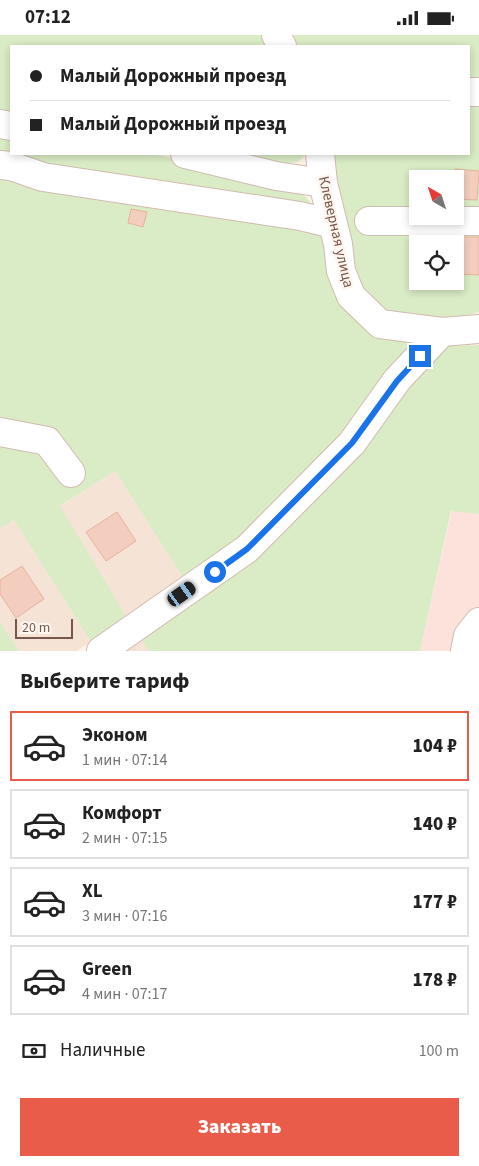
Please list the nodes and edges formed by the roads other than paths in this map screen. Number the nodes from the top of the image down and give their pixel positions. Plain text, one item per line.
1 (189, 155) edge
2 (320, 155) edge
3 (0, 165) edge
4 (323, 183) junction
5 (369, 221) dead end
6 (479, 221) edge
7 (333, 224) junction
8 (479, 329) edge
9 (442, 332) junction
10 (0, 432) edge
11 (71, 473) dead end
12 (479, 623) edge
13 (101, 651) edge
14 (465, 651) edge

1 - 4 street
2 - 4 street, Клеверная улица
3 - 7 street
4 - 7 street, Клеверная улица
5 - 6 street
7 - 9 street, Клеверная улица
8 - 9 street, Клеверная улица
9 - 13 street
10 - 11 street
12 - 14 street

